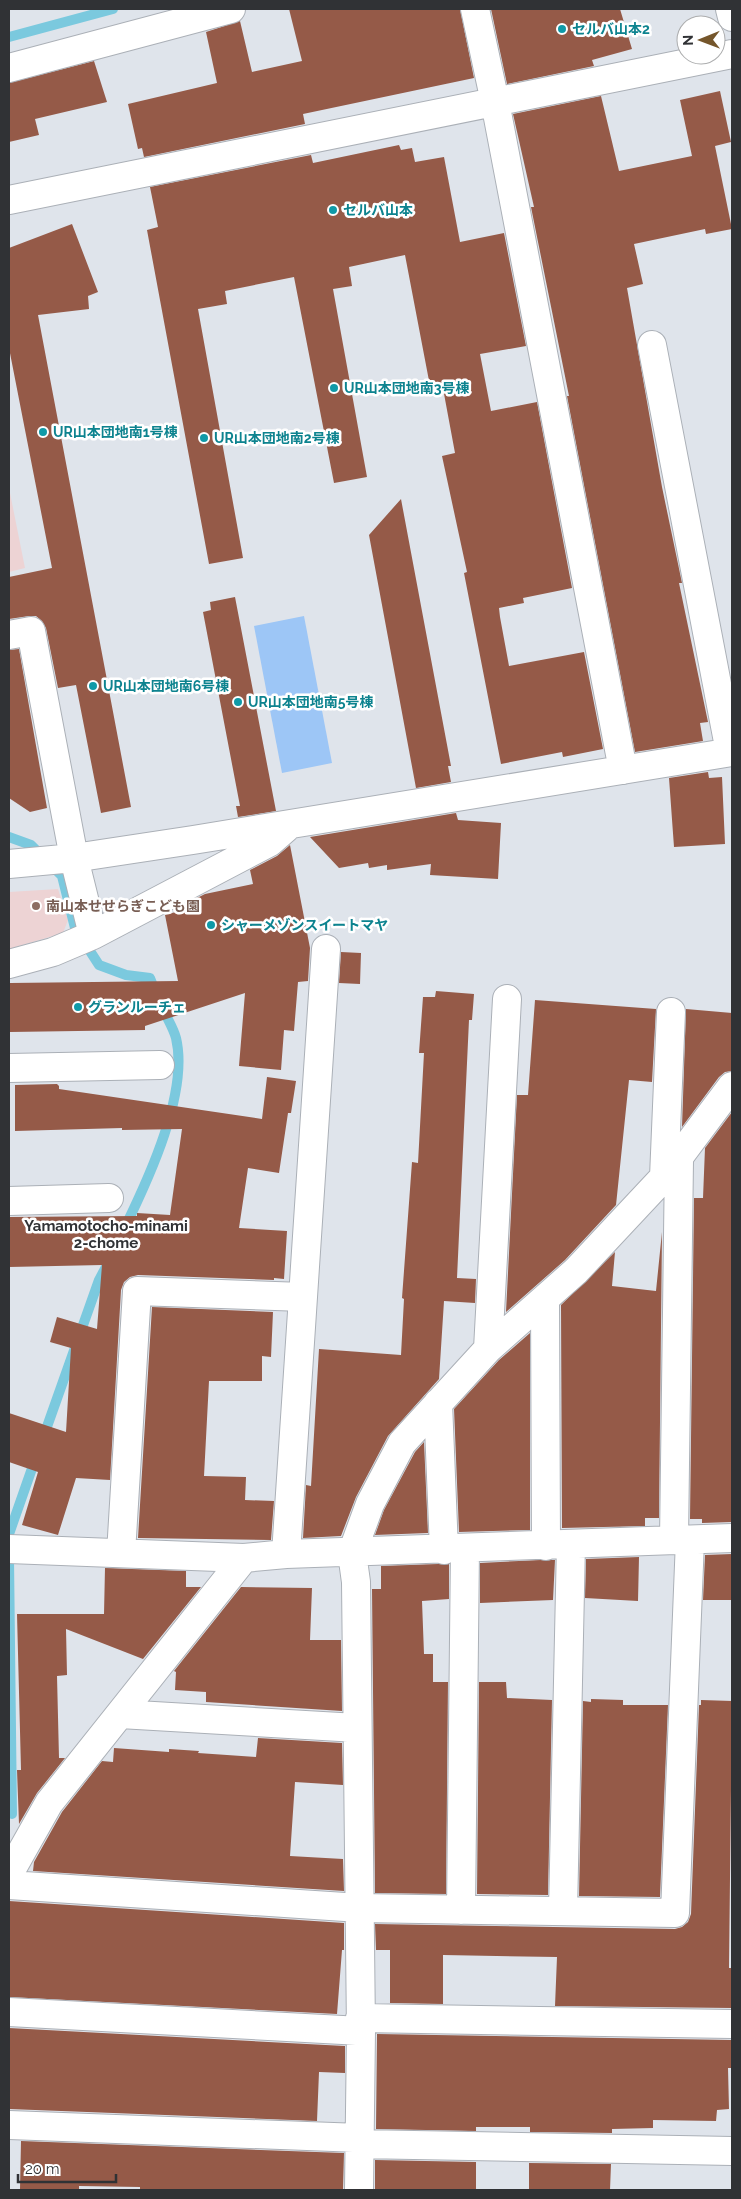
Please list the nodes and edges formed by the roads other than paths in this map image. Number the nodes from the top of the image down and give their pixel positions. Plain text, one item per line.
1 (231, 9) edge
2 (475, 9) edge
3 (730, 9) edge
4 (732, 17) edge
5 (732, 54) edge
6 (9, 68) edge
7 (496, 102) junction
8 (9, 200) edge
9 (652, 345) dead end
10 (9, 635) edge
11 (731, 752) edge
12 (623, 770) junction
13 (291, 824) junction
14 (74, 858) junction
15 (9, 864) edge
16 (93, 935) junction
17 (326, 949) dead end
18 (9, 964) edge
19 (507, 999) dead end
20 (671, 1012) dead end
21 (160, 1065) dead end
22 (9, 1068) edge
23 (732, 1086) edge
24 (671, 1169) junction
25 (109, 1198) dead end
26 (9, 1201) edge
27 (303, 1297) junction
28 (545, 1299) junction
29 (488, 1350) junction
30 (438, 1403) junction
31 (732, 1538) edge
32 (682, 1540) junction
33 (558, 1545) junction
34 (9, 1549) edge
35 (454, 1549) junction
36 (121, 1553) junction
37 (286, 1554) junction
38 (352, 1554) junction
39 (244, 1558) junction
40 (120, 1714) junction
41 (358, 1728) junction
42 (9, 1874) edge
43 (9, 1885) edge
44 (360, 1908) junction
45 (461, 1910) junction
46 (563, 1911) junction
47 (9, 2012) edge
48 (732, 2024) edge
49 (360, 2025) junction
50 (9, 2125) edge
51 (360, 2141) junction
52 (732, 2151) edge
53 (359, 2190) edge

1 - 6 street
2 - 7 street
3 - 4 street
5 - 7 street
7 - 8 street
7 - 12 street
9 - 11 street
10 - 14 street
11 - 12 street
12 - 13 street
13 - 14 street
13 - 16 street
14 - 15 street
14 - 16 street
16 - 18 street
17 - 27 street
19 - 29 street
20 - 24 street
21 - 22 street
23 - 24 street
24 - 28 street
24 - 32 street
25 - 26 street
27 - 36 street
27 - 37 street
28 - 29 street
28 - 33 street
29 - 30 street
30 - 35 street
30 - 38 street
31 - 32 street
32 - 33 street
32 - 46 street
33 - 35 street
33 - 46 street
34 - 36 street
35 - 38 street
35 - 45 street
36 - 39 street
37 - 38 street
37 - 39 street
38 - 41 street
39 - 40 street
40 - 41 street
40 - 42 street
41 - 44 street
43 - 44 street
44 - 45 street
44 - 49 street
45 - 46 street
47 - 49 street
48 - 49 street
49 - 51 street
50 - 51 street
51 - 52 street
51 - 53 street

